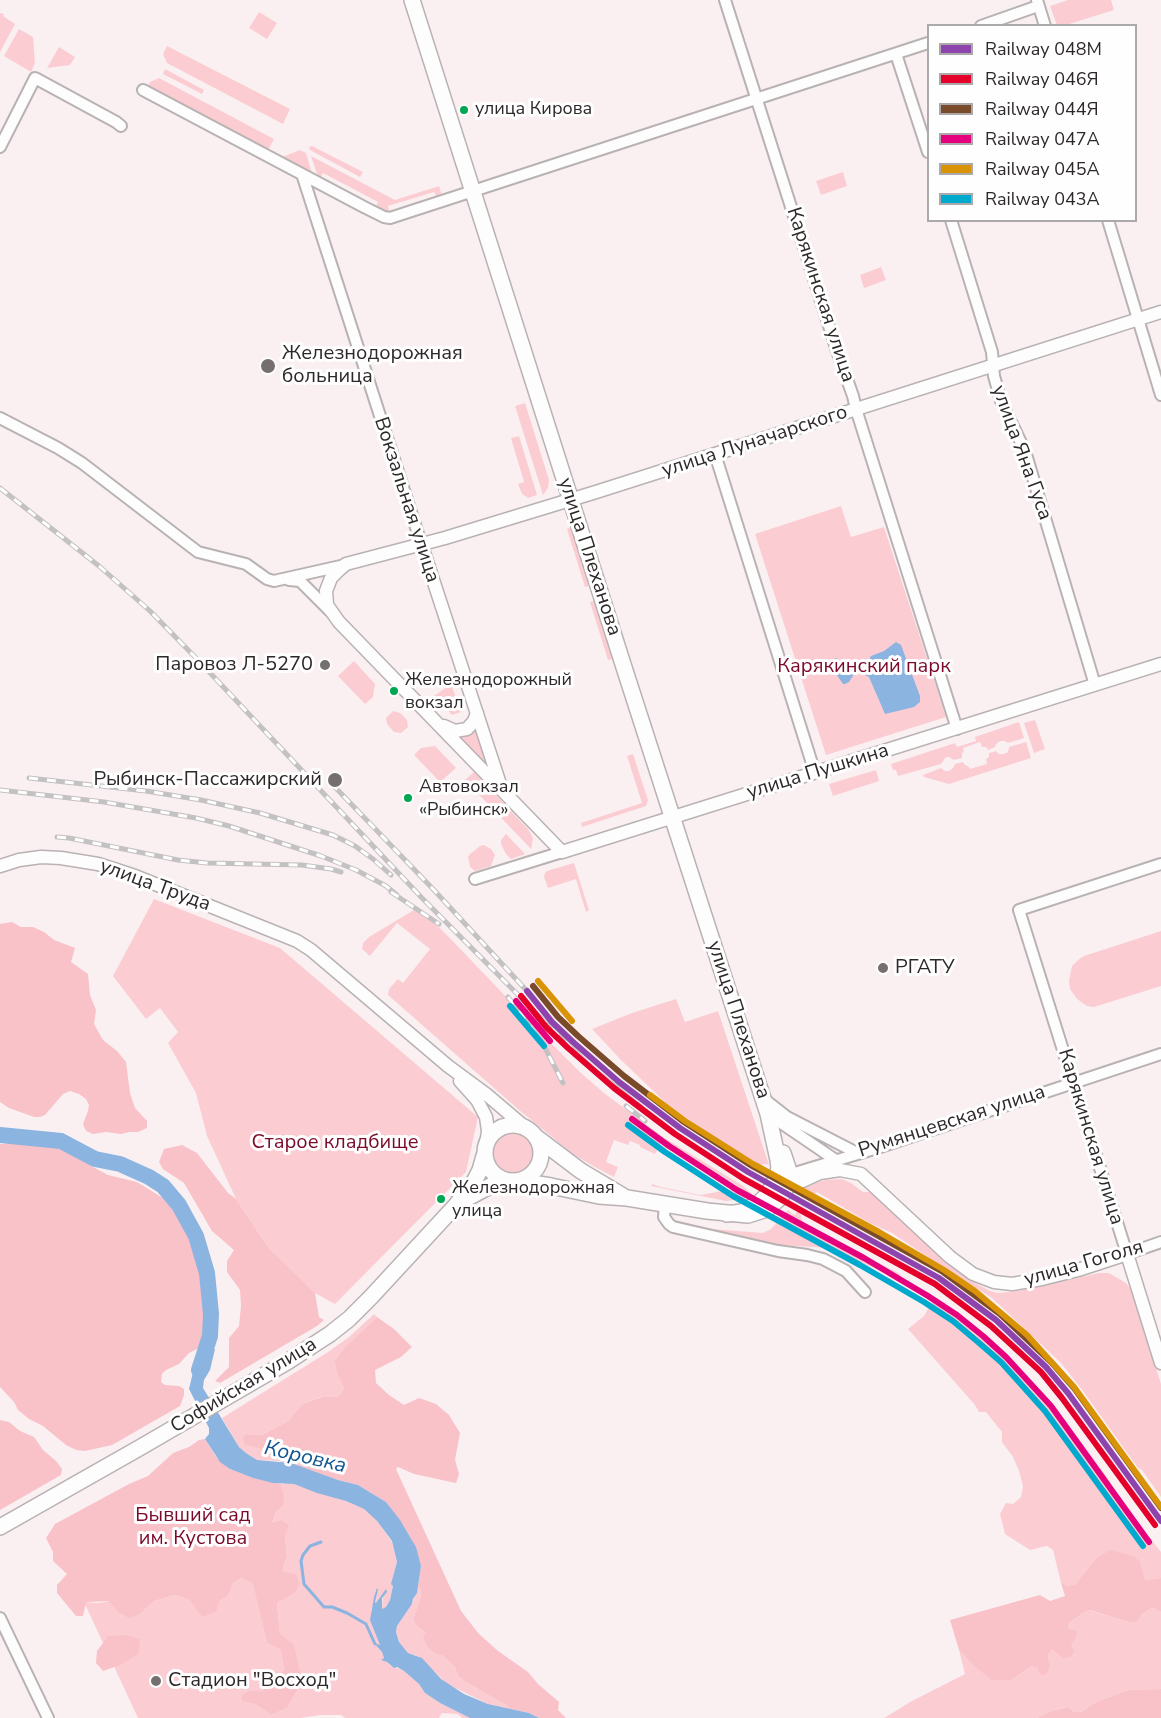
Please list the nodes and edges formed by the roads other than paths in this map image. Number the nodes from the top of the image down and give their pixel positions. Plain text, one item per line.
1 (412, 0) edge
2 (725, 0) edge
3 (1037, 3) edge
4 (986, 24) edge
5 (1044, 24) edge
6 (927, 43) edge
7 (896, 54) junction
8 (143, 90) dead end
9 (757, 98) junction
10 (121, 126) dead end
11 (0, 147) edge
12 (927, 149) edge
13 (302, 174) junction
14 (472, 190) junction
15 (952, 222) edge
16 (1109, 222) edge
17 (1161, 312) edge
18 (1139, 319) junction
19 (993, 365) junction
20 (1161, 395) edge
21 (856, 409) junction
22 (0, 418) edge
23 (715, 454) junction
24 (571, 499) junction
25 (420, 543) junction
26 (346, 564) junction
27 (286, 579) junction
28 (339, 622) junction
29 (1161, 664) edge
30 (1095, 685) junction
31 (477, 713) junction
32 (433, 718) junction
33 (957, 729) junction
34 (815, 773) junction
35 (502, 790) junction
36 (672, 818) junction
37 (562, 852) junction
38 (1161, 864) edge
39 (0, 866) edge
40 (476, 879) dead end
41 (1161, 1054) edge
42 (448, 1066) junction
43 (1073, 1083) junction
44 (764, 1099) junction
45 (768, 1114) junction
46 (530, 1132) junction
47 (485, 1151) junction
48 (857, 1153) junction
49 (835, 1159) junction
50 (861, 1174) junction
51 (784, 1180) junction
52 (514, 1181) junction
53 (625, 1197) junction
54 (457, 1204) junction
55 (665, 1204) junction
56 (1161, 1242) edge
57 (1127, 1254) junction
58 (865, 1292) dead end
59 (1161, 1363) edge
60 (0, 1527) edge
61 (0, 1618) edge
62 (48, 1718) edge

1 - 14 main road, улица Плеханова
2 - 9 street, Карякинская улица
3 - 4 street
3 - 5 street
6 - 7 street
7 - 9 street
7 - 12 street
8 - 13 street
9 - 14 street
9 - 21 street, Карякинская улица
10 - 11 street
13 - 14 street
13 - 25 street, Вокзальная улица
14 - 24 main road, улица Плеханова
15 - 19 street, улица Яна Гуса
16 - 18 street
17 - 18 street, улица Луначарского
18 - 19 street, улица Луначарского
18 - 20 street
19 - 21 street, улица Луначарского
19 - 30 street, улица Яна Гуса
21 - 23 street, улица Луначарского
21 - 33 street, Карякинская улица
22 - 27 street
23 - 24 street, улица Луначарского
23 - 34 street
24 - 25 street, улица Луначарского
24 - 36 main road, улица Плеханова
25 - 26 street, улица Луначарского
25 - 31 street, Вокзальная улица
26 - 27 street
26 - 28 street
27 - 28 street
28 - 32 street
29 - 30 street, улица Пушкина
30 - 33 street, улица Пушкина
31 - 32 street
31 - 35 street, Вокзальная улица
32 - 35 street
33 - 34 street, улица Пушкина
34 - 36 street, улица Пушкина
35 - 37 street
36 - 37 street, улица Пушкина
36 - 44 main road, улица Плеханова
37 - 40 street, улица Пушкина
38 - 43 street, Карякинская улица
39 - 42 street, улица Труда
41 - 43 street, Румянцевская улица
42 - 46 street
42 - 47 street
43 - 48 street, Румянцевская улица
43 - 57 street, Карякинская улица
44 - 45 main road, улица Плеханова
44 - 48 street
45 - 49 street, улица Гоголя
45 - 51 main road, улица Плеханова
46 - 47 main road
46 - 52 main road
46 - 53 main road
47 - 52 main road
47 - 54 main road, Софийская улица
48 - 49 street, Румянцевская улица
49 - 50 street, улица Гоголя
49 - 51 street, Румянцевская улица
50 - 51 street, Румянцевская улица
50 - 57 street, улица Гоголя
51 - 55 main road
52 - 53 main road
52 - 54 main road, Софийская улица
53 - 55 main road
54 - 60 main road, Софийская улица
55 - 58 street
56 - 57 street, улица Гоголя
57 - 59 street, Карякинская улица
61 - 62 street

